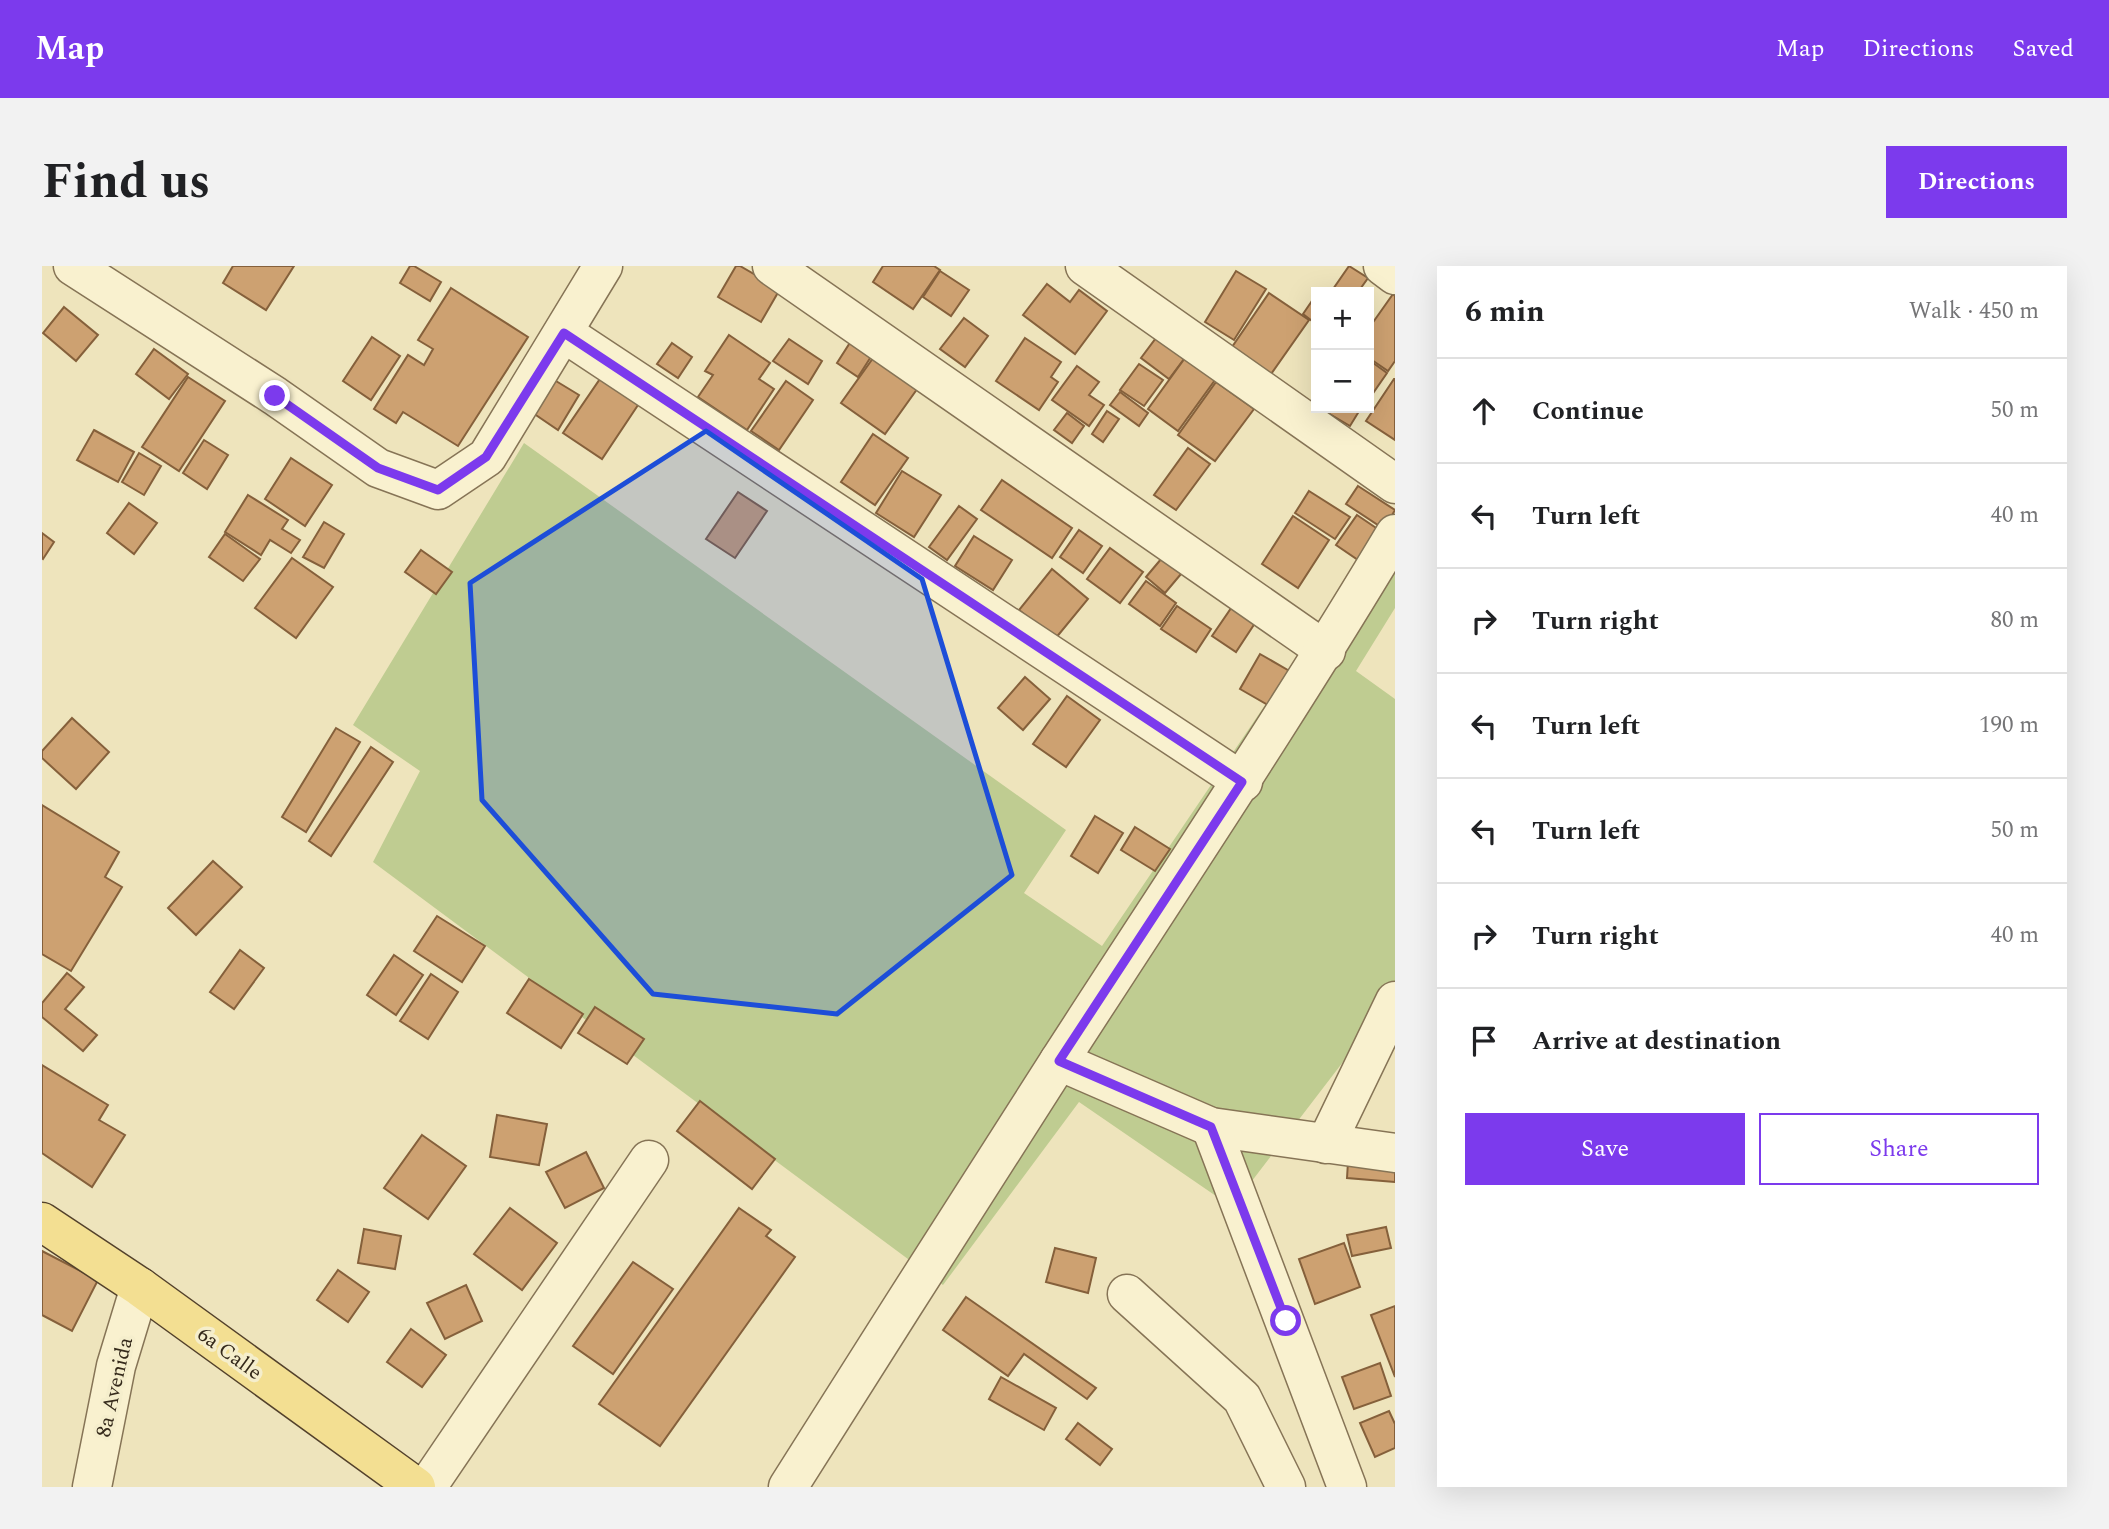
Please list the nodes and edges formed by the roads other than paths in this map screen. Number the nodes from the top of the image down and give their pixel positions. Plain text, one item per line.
1 (73, 266) edge
2 (604, 266) edge
3 (772, 266) edge
4 (1085, 266) edge
5 (1383, 266) edge
6 (1395, 275) edge
7 (564, 333) junction
8 (1395, 484) edge
9 (1395, 534) edge
10 (1326, 651) junction
11 (1242, 782) junction
12 (1395, 1001) edge
13 (1059, 1061) junction
14 (1211, 1127) junction
15 (1326, 1144) junction
16 (1395, 1153) edge
17 (649, 1160) dead end
18 (42, 1222) edge
19 (140, 1287) junction
20 (1128, 1294) dead end
21 (92, 1487) edge
22 (416, 1487) edge
23 (427, 1487) edge
24 (788, 1487) edge
25 (1286, 1487) edge
26 (1347, 1487) edge

1 - 7 street
2 - 7 street
3 - 10 street
4 - 8 street
5 - 6 street
7 - 11 street
9 - 10 street
10 - 11 street
11 - 13 street
12 - 15 street
13 - 14 street
13 - 24 street
14 - 15 street
14 - 26 street
15 - 16 street
17 - 23 street
18 - 19 main road, 6a Calle
19 - 21 street, 8a Avenida
19 - 22 main road, 6a Calle
20 - 25 street

